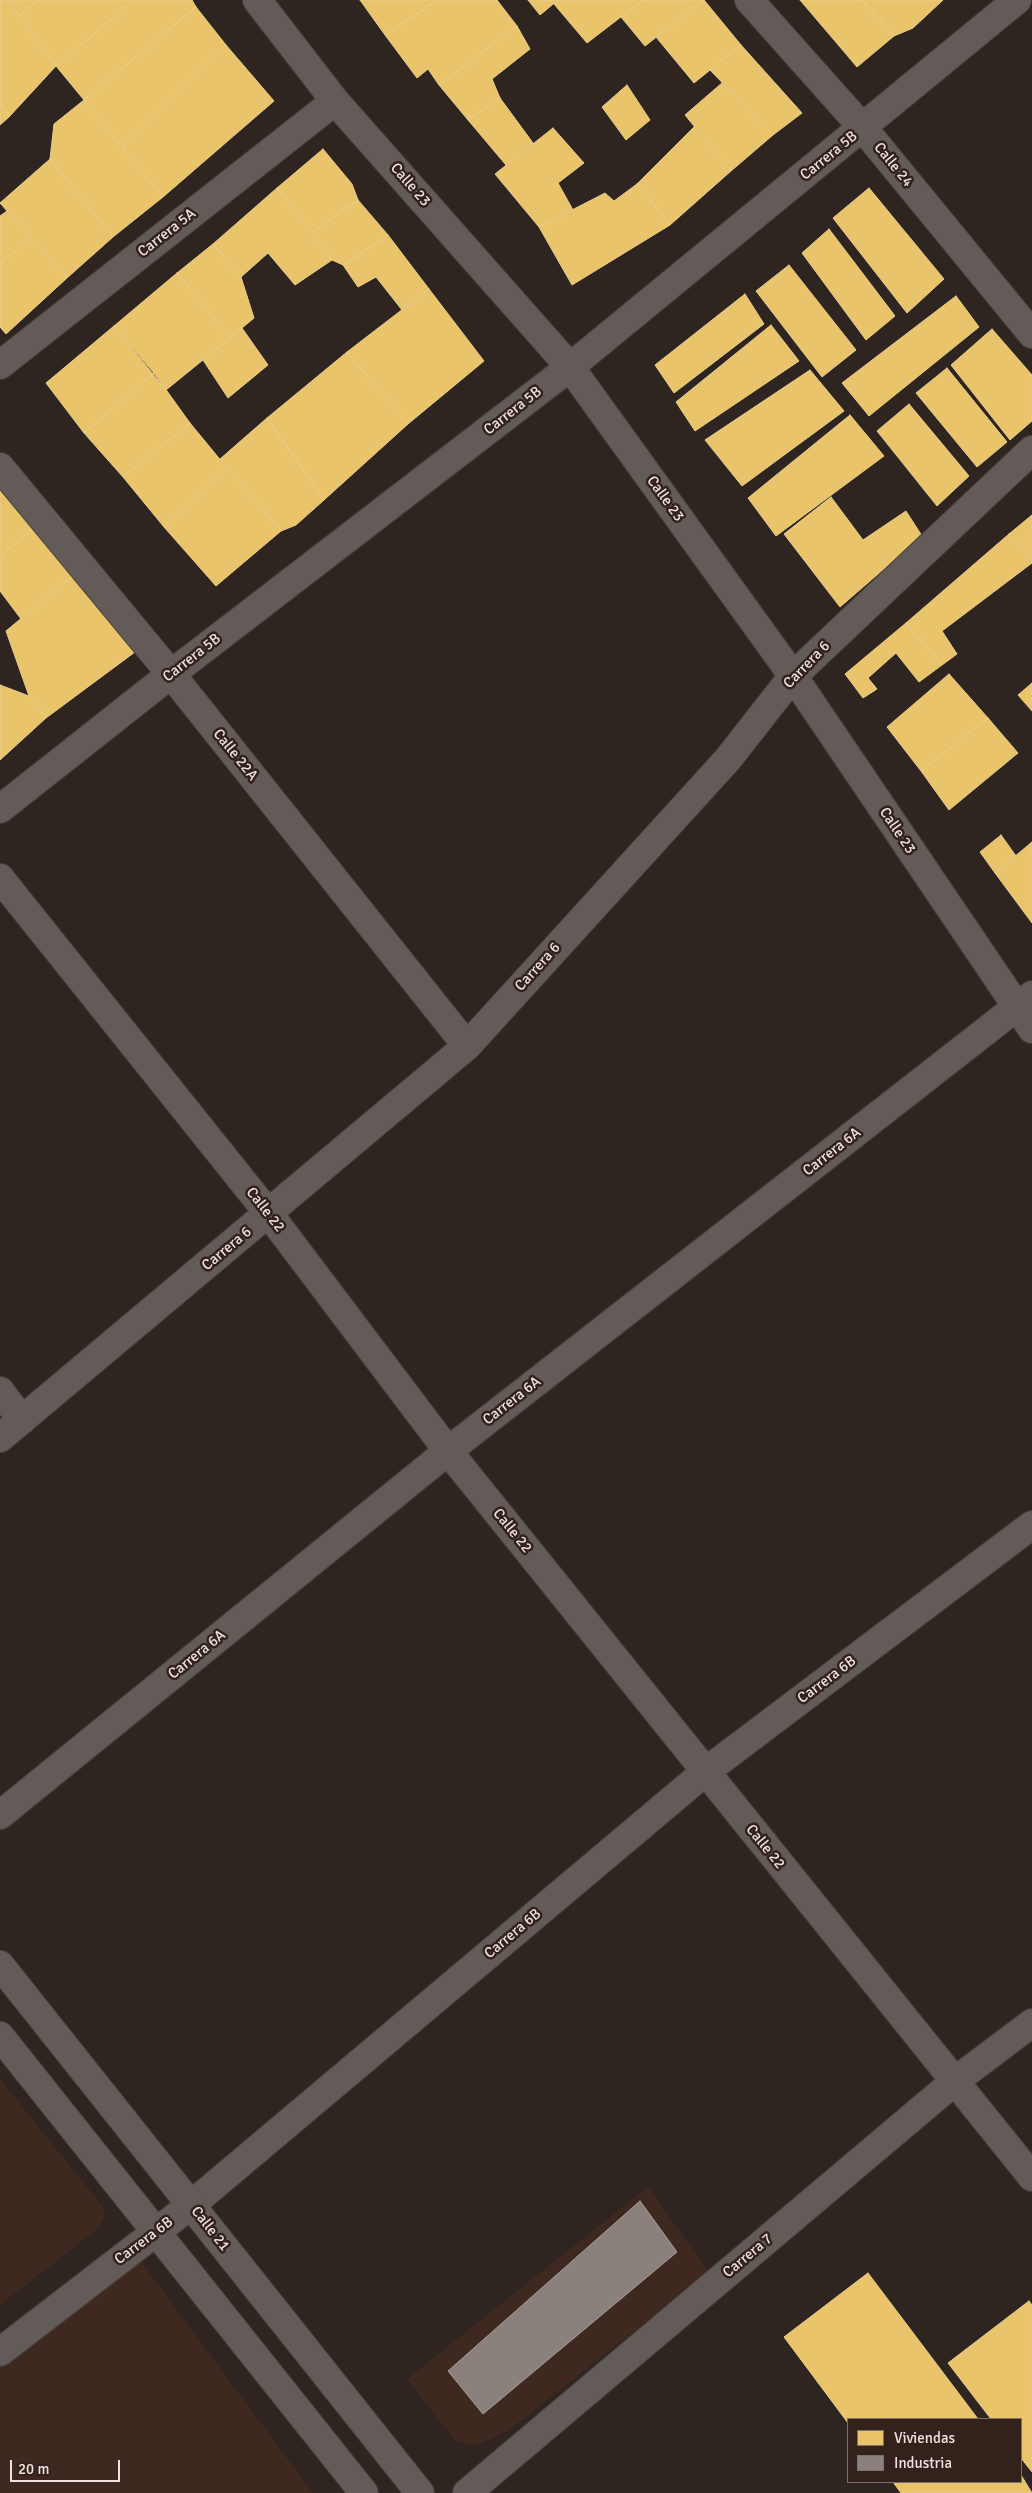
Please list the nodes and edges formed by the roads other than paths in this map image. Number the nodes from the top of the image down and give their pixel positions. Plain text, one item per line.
1 (258, 0) edge
2 (749, 0) edge
3 (1017, 0) edge
4 (335, 101) junction
5 (863, 128) junction
6 (1032, 334) edge
7 (0, 365) edge
8 (570, 367) junction
9 (1032, 450) edge
10 (0, 467) edge
11 (171, 674) junction
12 (793, 676) junction
13 (0, 809) edge
14 (0, 878) edge
15 (1027, 1011) edge
16 (467, 1046) junction
17 (269, 1214) junction
18 (0, 1391) edge
19 (22, 1420) junction
20 (0, 1438) edge
21 (448, 1451) junction
22 (1032, 1525) edge
23 (705, 1772) junction
24 (0, 1815) edge
25 (0, 1965) edge
26 (1032, 2023) edge
27 (0, 2036) edge
28 (955, 2081) junction
29 (1032, 2177) edge
30 (191, 2205) junction
31 (156, 2232) junction
32 (0, 2352) edge
33 (364, 2493) edge
34 (420, 2493) edge
35 (467, 2493) edge

1 - 4 street, Calle 23
2 - 5 street, Calle 24
3 - 5 street, Carrera 5B
4 - 7 street, Carrera 5A
4 - 8 street, Calle 23
5 - 6 street, Calle 24
5 - 8 street, Carrera 5B
8 - 11 street, Carrera 5B
8 - 12 street, Calle 23
9 - 12 street, Carrera 6
10 - 11 street, Calle 22A
11 - 13 street, Carrera 5B
11 - 16 street, Calle 22A
12 - 15 street, Calle 23
12 - 16 street, Carrera 6
14 - 17 street, Calle 22
15 - 21 street, Carrera 6A
16 - 17 street, Carrera 6
17 - 19 street, Carrera 6
17 - 21 street, Calle 22
18 - 19 street
19 - 20 street, Carrera 6
21 - 23 street, Calle 22
21 - 24 street, Carrera 6A
22 - 23 street, Carrera 6B
23 - 28 street, Calle 22
23 - 30 street, Carrera 6B
25 - 30 street, Calle 21
26 - 28 street, Carrera 7
27 - 31 street
28 - 29 street, Calle 22
28 - 35 street, Carrera 7
30 - 31 street, Carrera 6B
30 - 34 street, Calle 21
31 - 32 street, Carrera 6B
31 - 33 street

